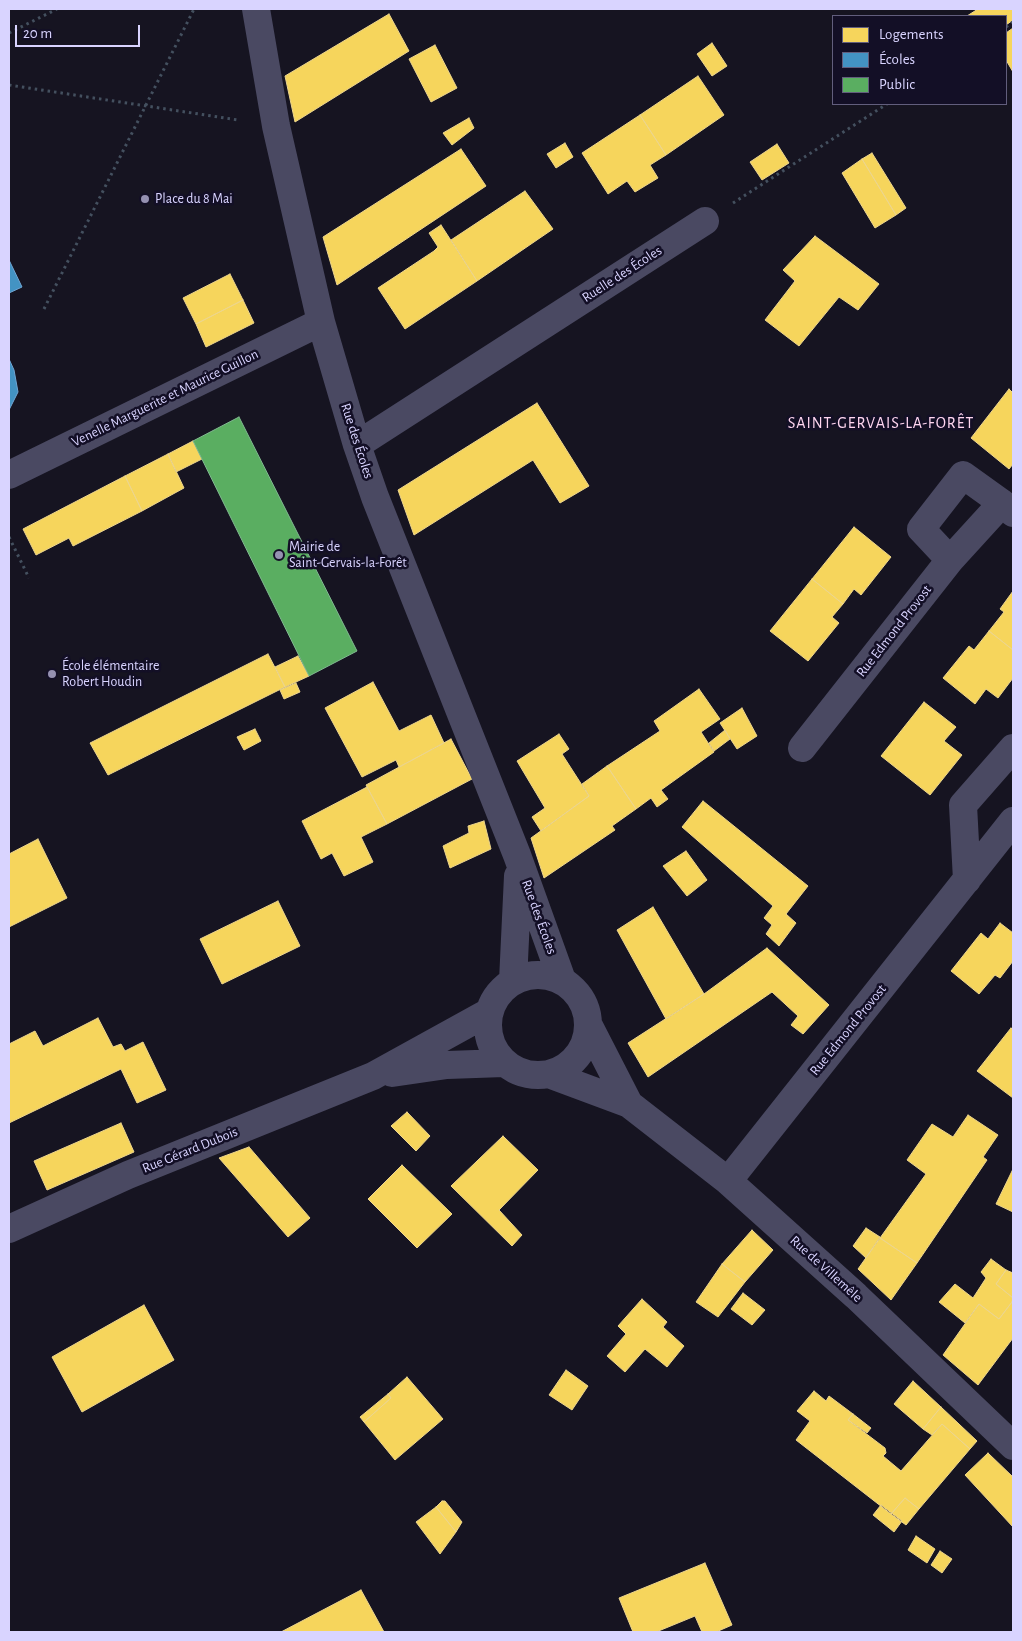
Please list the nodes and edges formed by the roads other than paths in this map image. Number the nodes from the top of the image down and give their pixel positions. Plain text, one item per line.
1 (256, 9) edge
2 (706, 221) road end
3 (321, 322) junction
4 (357, 445) junction
5 (9, 475) edge
6 (1008, 508) edge
7 (950, 560) junction
8 (802, 748) dead end
9 (1013, 748) edge
10 (1013, 821) edge
11 (517, 855) junction
12 (968, 880) junction
13 (562, 980) junction
14 (514, 981) junction
15 (489, 1012) junction
16 (589, 1026) junction
17 (504, 1063) junction
18 (551, 1075) junction
19 (373, 1076) junction
20 (629, 1104) junction
21 (728, 1181) junction
22 (9, 1229) edge
23 (1013, 1446) edge

1 - 3 street, Rue des Écoles
2 - 4 street, Ruelle des Écoles
3 - 4 street, Rue des Écoles
3 - 5 street, Venelle Marguerite et Maurice Guillon
4 - 11 street, Rue des Écoles
6 - 7 street, Rue Edmond Provost
6 - 7 street, Rue Edmond Provost
7 - 8 street, Rue Edmond Provost
9 - 12 street
10 - 12 street, Rue Edmond Provost
11 - 13 street, Rue des Écoles
11 - 14 street, Rue des Écoles
12 - 21 street, Rue Edmond Provost
13 - 14 street
13 - 16 street
14 - 15 street
15 - 17 street
15 - 19 street, Rue Gérard Dubois
16 - 18 street
16 - 20 street, Rue de Villemêle
17 - 18 street
17 - 19 street, Rue Gérard Dubois
18 - 20 street, Rue de Villemêle
19 - 22 street, Rue Gérard Dubois
20 - 21 street, Rue de Villemêle
21 - 23 street, Rue de Villemêle

